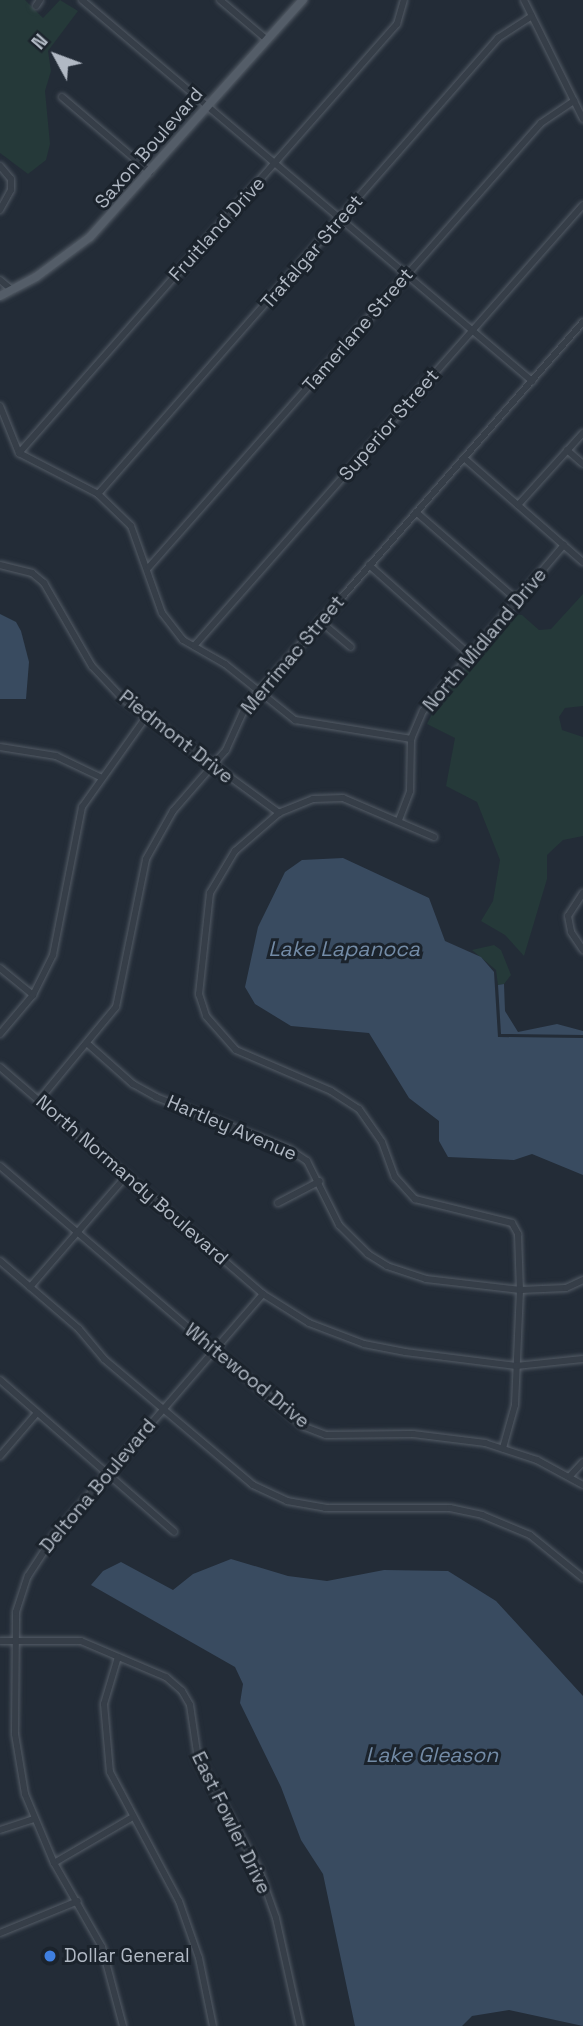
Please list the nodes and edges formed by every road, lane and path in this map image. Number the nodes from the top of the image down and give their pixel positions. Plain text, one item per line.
1 (82, 0) edge
2 (220, 0) edge
3 (303, 0) edge
4 (404, 0) edge
5 (524, 0) edge
6 (532, 16) junction
7 (267, 39) junction
8 (62, 97) dead end
9 (574, 101) junction
10 (208, 105) junction
11 (583, 119) edge
12 (275, 163) junction
13 (0, 166) edge
14 (150, 172) junction
15 (583, 205) edge
16 (0, 210) edge
17 (341, 219) junction
18 (407, 275) junction
19 (0, 280) edge
20 (12, 290) junction
21 (0, 296) edge
22 (583, 322) edge
23 (473, 329) junction
24 (532, 381) junction
25 (0, 406) edge
26 (583, 433) edge
27 (567, 450) junction
28 (19, 453) junction
29 (464, 458) junction
30 (583, 464) edge
31 (98, 494) junction
32 (518, 505) junction
33 (416, 512) junction
34 (564, 545) junction
35 (583, 562) edge
36 (0, 565) edge
37 (369, 565) junction
38 (149, 567) junction
39 (517, 600) junction
40 (320, 621) junction
41 (194, 646) junction
42 (351, 647) dead end
43 (469, 654) junction
44 (258, 692) junction
45 (146, 718) junction
46 (411, 739) junction
47 (0, 747) edge
48 (214, 766) junction
49 (100, 777) junction
50 (279, 813) junction
51 (399, 820) junction
52 (434, 837) dead end
53 (583, 893) edge
54 (583, 950) edge
55 (0, 968) edge
56 (33, 995) junction
57 (0, 1034) edge
58 (89, 1045) junction
59 (0, 1067) edge
60 (39, 1100) junction
61 (0, 1166) edge
62 (127, 1175) junction
63 (320, 1181) junction
64 (278, 1203) dead end
65 (77, 1232) junction
66 (0, 1261) edge
67 (583, 1280) edge
68 (30, 1287) junction
69 (520, 1290) junction
70 (263, 1294) junction
71 (214, 1350) junction
72 (583, 1359) edge
73 (516, 1366) junction
74 (0, 1380) edge
75 (163, 1410) junction
76 (37, 1413) junction
77 (503, 1448) junction
78 (0, 1456) edge
79 (583, 1462) edge
80 (107, 1475) junction
81 (570, 1476) junction
82 (583, 1485) edge
83 (174, 1532) dead end
84 (583, 1578) edge
85 (0, 1640) edge
86 (13, 1640) junction
87 (118, 1657) junction
88 (131, 1818) junction
89 (34, 1819) junction
90 (0, 1830) edge
91 (54, 1863) junction
92 (78, 1901) junction
93 (0, 1933) edge
94 (123, 2026) edge
95 (213, 2026) edge
96 (300, 2026) edge

1 - 10 street
2 - 7 street
3 - 7 main road, Saxon Boulevard
4 - 12 street, Fruitland Drive
5 - 6 street
6 - 9 street
6 - 17 street, Trafalgar Street
7 - 10 main road, Saxon Boulevard
8 - 14 street
9 - 11 street
9 - 18 street, Tamerlane Street
10 - 12 street
10 - 14 main road, Saxon Boulevard
12 - 17 street
12 - 28 street, Fruitland Drive
13 - 16 street
14 - 20 main road, Saxon Boulevard
15 - 23 street, Superior Street
17 - 18 street
17 - 31 street, Trafalgar Street
18 - 23 street
18 - 38 street, Tamerlane Street
19 - 20 street
20 - 21 main road, Saxon Boulevard
22 - 24 street, Merrimac Street
23 - 24 street
23 - 41 street, Superior Street
24 - 29 street, Merrimac Street
25 - 28 street
26 - 27 street
27 - 30 street
27 - 32 street
28 - 31 street
29 - 32 street
29 - 33 street, Merrimac Street
31 - 38 street
32 - 34 street
33 - 37 street, Merrimac Street
33 - 39 street
34 - 35 street
34 - 39 street, North Midland Drive
36 - 45 street, Piedmont Drive
37 - 40 street, Merrimac Street
37 - 43 street
38 - 41 street
39 - 43 street, North Midland Drive
40 - 42 street
40 - 44 street, Merrimac Street
41 - 44 street
43 - 46 street, North Midland Drive
44 - 46 street
44 - 48 street, Merrimac Street
45 - 48 street, Piedmont Drive
45 - 49 street
46 - 51 street, North Midland Drive
47 - 49 street
48 - 50 street, Piedmont Drive
48 - 58 street, Merrimac Street
49 - 56 street
50 - 51 street
50 - 69 street
51 - 52 street
53 - 54 street
55 - 56 street
56 - 57 street
58 - 60 street, Merrimac Street
58 - 63 street, Hartley Avenue
59 - 60 street, North Normandy Boulevard
60 - 62 street, North Normandy Boulevard
61 - 65 street, Whitewood Drive
62 - 65 street
62 - 70 street, North Normandy Boulevard
63 - 64 street
63 - 69 street, Hartley Avenue
65 - 68 street
65 - 71 street, Whitewood Drive
66 - 68 street
67 - 69 street, Hartley Avenue
68 - 75 street
69 - 73 street
70 - 71 street, Deltona Boulevard
70 - 73 street, North Normandy Boulevard
71 - 75 street, Deltona Boulevard
71 - 77 street, Whitewood Drive
72 - 73 street, North Normandy Boulevard
73 - 77 street
74 - 76 street
75 - 80 street, Deltona Boulevard
75 - 84 street
76 - 78 street
76 - 80 street
77 - 81 street, Whitewood Drive
79 - 81 street
80 - 83 street
80 - 86 street, Deltona Boulevard
81 - 82 street, Whitewood Drive
85 - 86 street, East Fowler Drive
86 - 87 street, East Fowler Drive
86 - 89 street, Deltona Boulevard
87 - 88 street
87 - 96 street, East Fowler Drive
88 - 91 street
88 - 95 street
89 - 90 street
89 - 91 street, Deltona Boulevard
91 - 92 street, Deltona Boulevard
92 - 93 street
92 - 94 street, Deltona Boulevard

